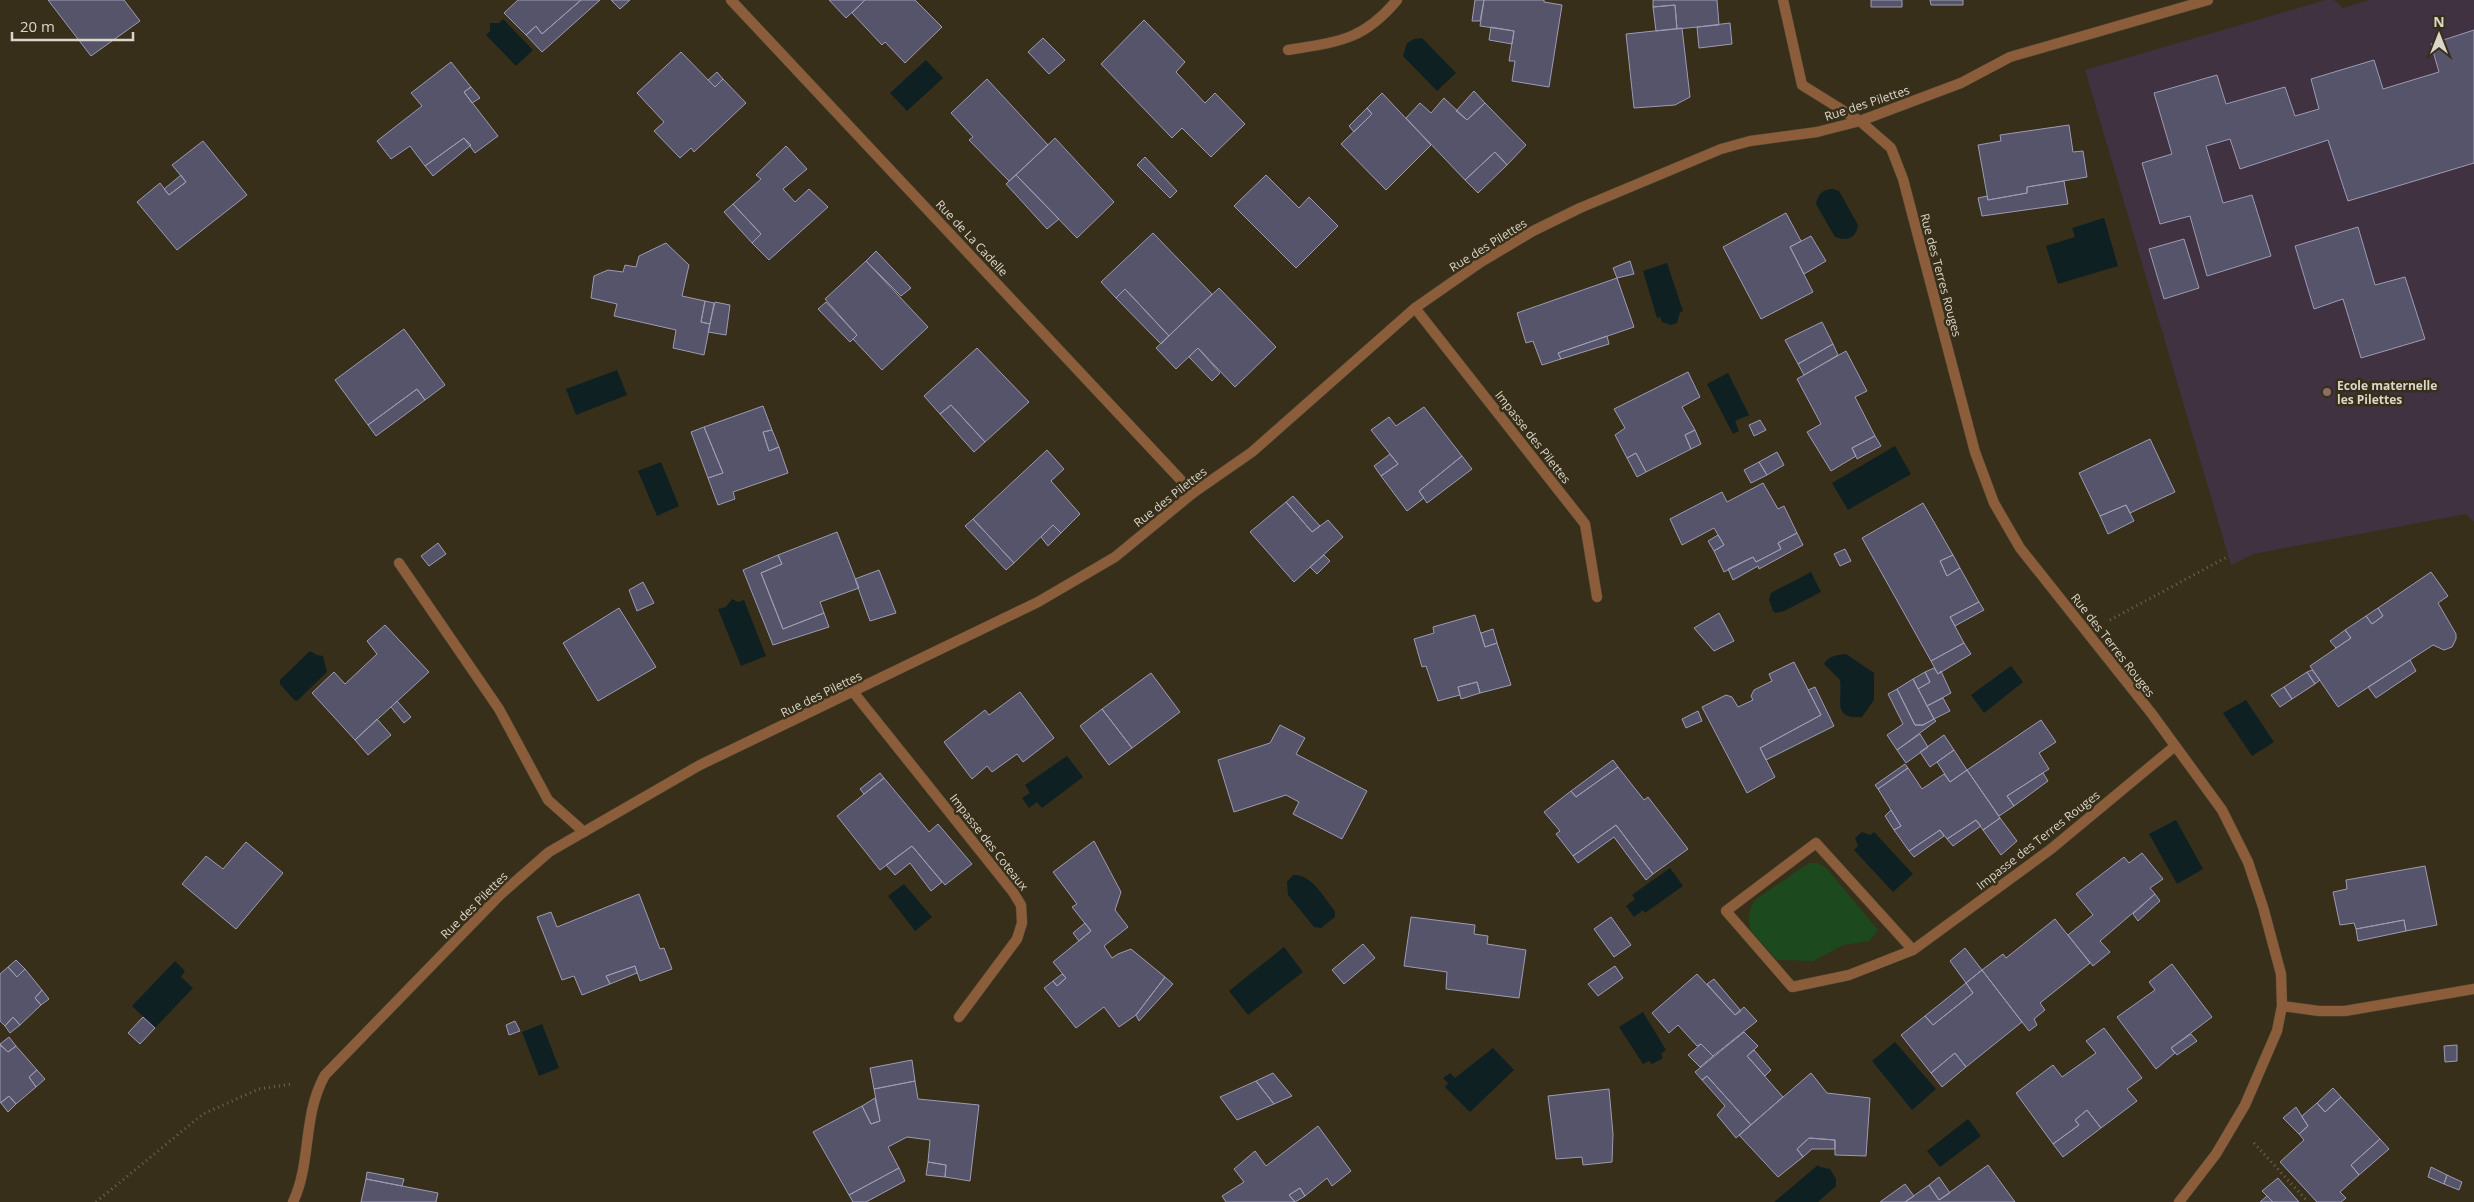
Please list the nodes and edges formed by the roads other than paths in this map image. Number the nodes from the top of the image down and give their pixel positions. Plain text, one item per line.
1 (731, 0) edge
2 (1397, 0) edge
3 (1783, 0) edge
4 (2208, 0) edge
5 (1288, 50) dead end
6 (1860, 121) junction
7 (1416, 308) junction
8 (1193, 494) junction
9 (399, 563) dead end
10 (1597, 597) dead end
11 (854, 692) junction
12 (2175, 746) junction
13 (584, 832) junction
14 (1913, 950) junction
15 (2474, 989) edge
16 (2282, 1006) junction
17 (959, 1017) dead end
18 (293, 1202) edge
19 (2179, 1202) edge

1 - 8 street, Rue de La Cadelle
2 - 5 street
3 - 6 street, Rue des Terres Rouges
4 - 6 street, Rue des Pilettes
6 - 7 street, Rue des Pilettes
6 - 12 street, Rue des Terres Rouges
7 - 8 street, Rue des Pilettes
7 - 10 street, Impasse des Pilettes
8 - 11 street, Rue des Pilettes
9 - 13 street
11 - 13 street, Rue des Pilettes
11 - 17 street, Impasse des Coteaux
12 - 14 street, Impasse des Terres Rouges
12 - 16 street, Rue des Terres Rouges
13 - 18 street, Rue des Pilettes
14 - 14 street, Impasse des Terres Rouges
15 - 16 street
16 - 19 street, Rue des Terres Rouges

